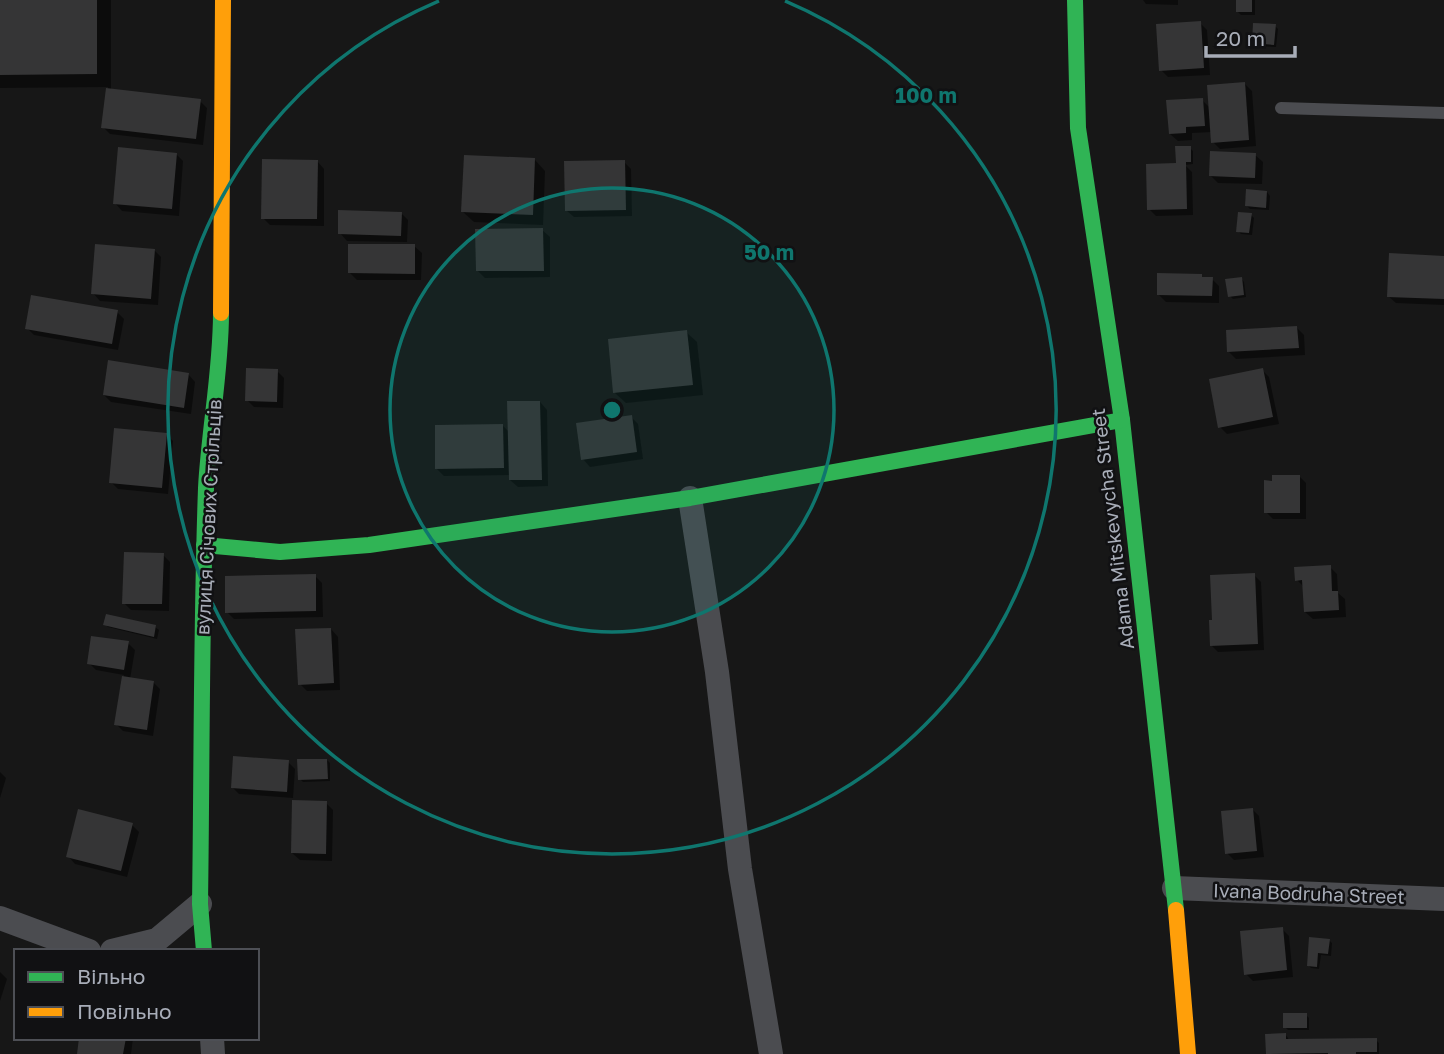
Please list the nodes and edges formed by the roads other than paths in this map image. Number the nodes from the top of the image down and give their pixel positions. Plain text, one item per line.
1 (223, 0) edge
2 (1075, 0) edge
3 (1281, 108) dead end
4 (1444, 113) edge
5 (1122, 420) junction
6 (690, 498) junction
7 (204, 545) junction
8 (1174, 888) junction
9 (1444, 899) edge
10 (200, 904) junction
11 (0, 918) edge
12 (84, 949) edge
13 (120, 949) edge
14 (204, 949) edge
15 (771, 1054) edge
16 (1188, 1054) edge

1 - 7 street, вулиця Січових Стрільців
2 - 5 street, Adama Mitskevycha Street
3 - 4 lane
5 - 6 street
5 - 8 street, Adama Mitskevycha Street
6 - 7 street
6 - 15 street
7 - 10 street, вулиця Січових Стрільців
8 - 9 street, Ivana Bodruha Street
8 - 16 street, Adama Mitskevycha Street
10 - 13 street
10 - 14 street, вулиця Січових Стрільців
11 - 12 street

